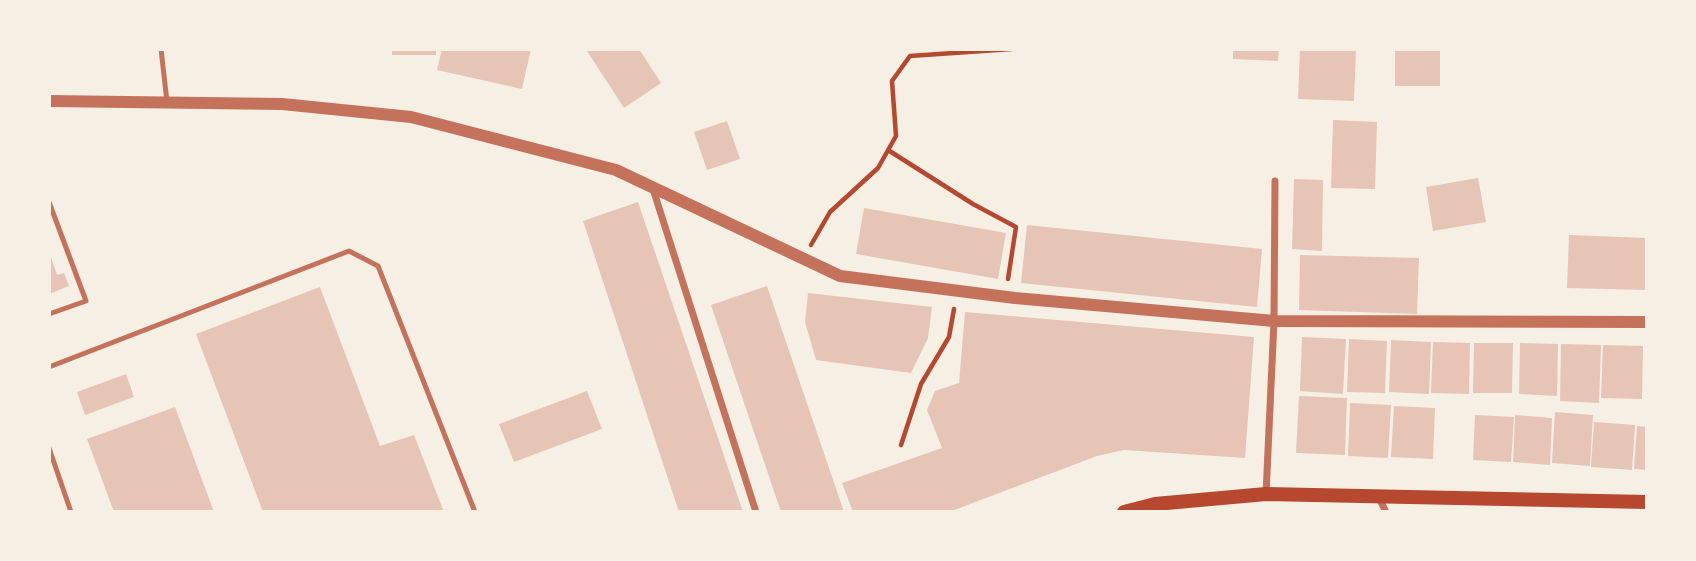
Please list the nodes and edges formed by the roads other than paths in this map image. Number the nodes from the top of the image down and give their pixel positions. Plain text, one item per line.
1 (161, 49) edge
2 (49, 101) edge
3 (167, 102) junction
4 (1275, 181) dead end
5 (653, 188) junction
6 (49, 202) edge
7 (49, 314) edge
8 (1274, 321) junction
9 (1647, 322) edge
10 (49, 367) edge
11 (49, 449) edge
12 (1266, 494) junction
13 (1378, 496) junction
14 (1647, 502) edge
15 (71, 512) edge
16 (475, 512) edge
17 (756, 512) edge
18 (1124, 512) edge
19 (1386, 512) edge

1 - 3 lane
2 - 3 street
3 - 5 street
4 - 8 street
5 - 8 street
5 - 17 street
6 - 7 lane
8 - 9 street
8 - 12 street
10 - 16 lane
11 - 15 lane
12 - 13 main road
12 - 18 main road
13 - 14 main road
13 - 19 street

